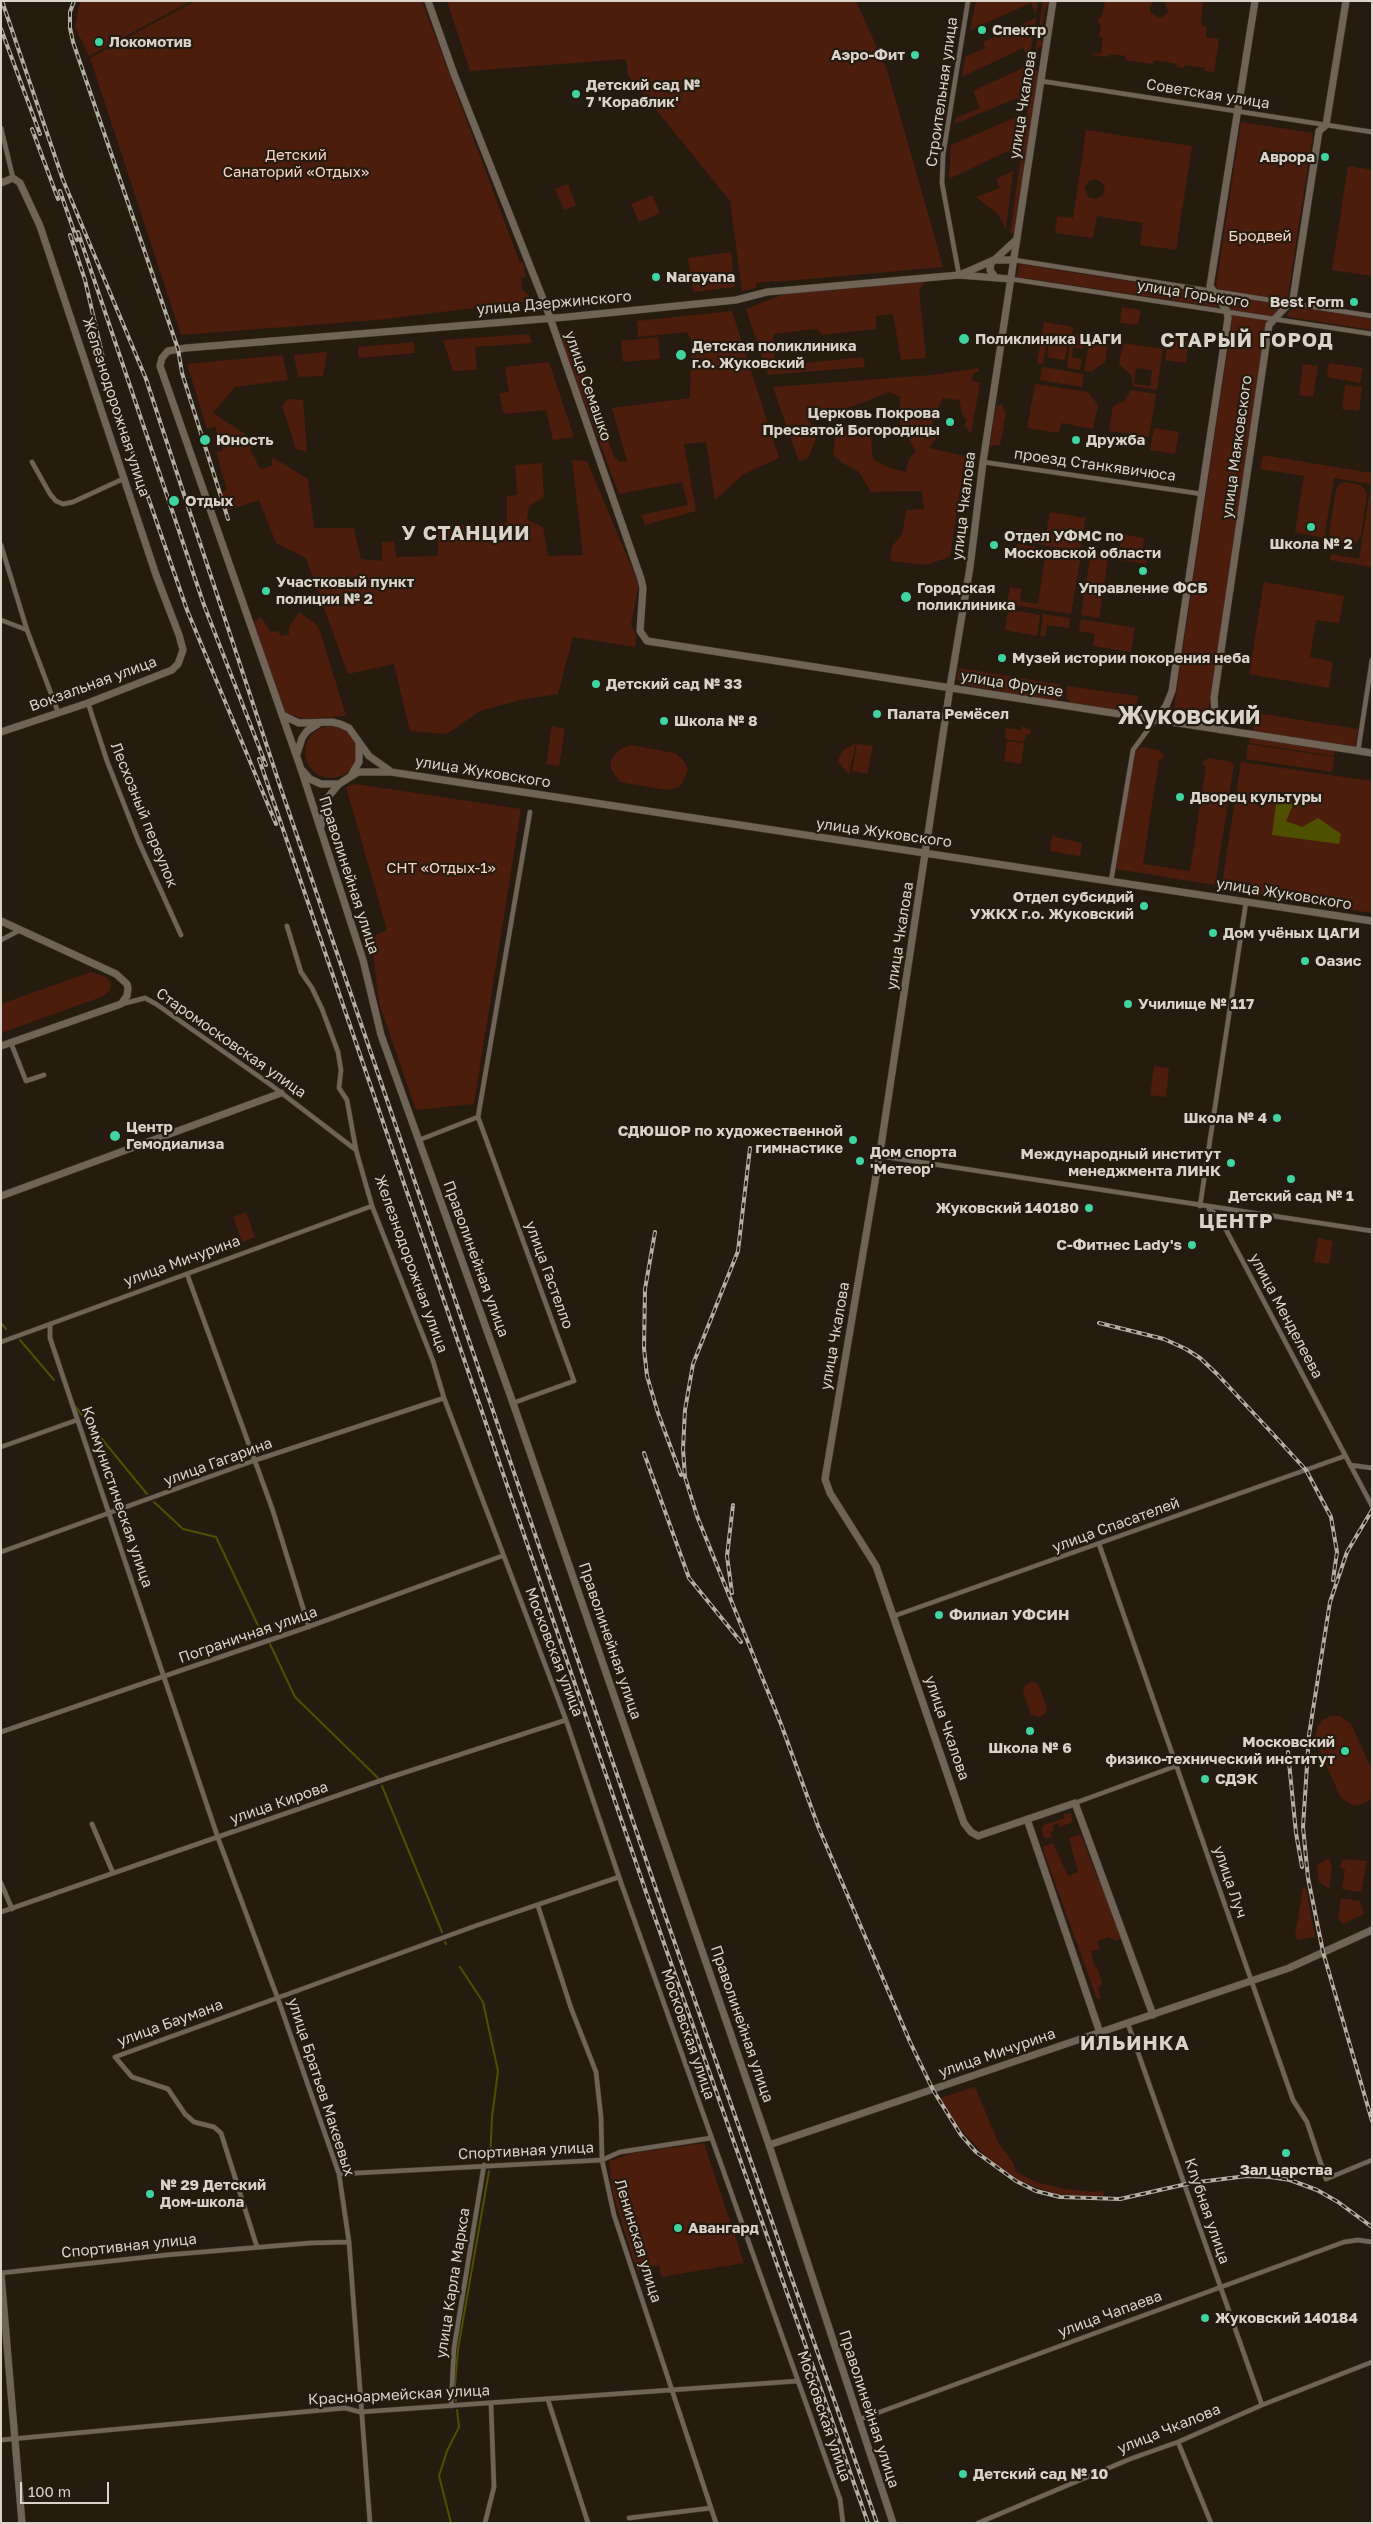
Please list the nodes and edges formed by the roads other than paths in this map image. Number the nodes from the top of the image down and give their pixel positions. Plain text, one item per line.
1 (428, 1) edge
2 (968, 1) edge
3 (1053, 1) edge
4 (1255, 1) edge
5 (1346, 1) edge
6 (1041, 81) junction
7 (1238, 112) junction
8 (1326, 125) junction
9 (1, 128) edge
10 (1372, 132) edge
11 (13, 178) junction
12 (1, 183) edge
13 (1017, 239) junction
14 (994, 260) junction
15 (1014, 260) junction
16 (960, 275) junction
17 (995, 277) junction
18 (1011, 279) junction
19 (1214, 291) junction
20 (1288, 302) junction
21 (1227, 311) junction
22 (1372, 316) edge
23 (550, 318) junction
24 (1274, 319) junction
25 (1372, 334) edge
26 (32, 462) dead end
27 (983, 462) junction
28 (125, 478) junction
29 (1202, 494) junction
30 (1, 545) edge
31 (1, 620) edge
32 (27, 630) junction
33 (648, 641) joint
34 (183, 650) joint
35 (1372, 660) edge
36 (950, 688) junction
37 (88, 703) junction
38 (58, 712) junction
39 (282, 715) junction
40 (1155, 720) junction
41 (323, 722) junction
42 (1221, 730) junction
43 (1, 732) edge
44 (358, 740) junction
45 (1358, 751) junction
46 (1372, 754) edge
47 (296, 757) junction
48 (301, 769) junction
49 (391, 772) junction
50 (350, 776) junction
51 (338, 784) junction
52 (530, 812) dead end
53 (320, 832) junction
54 (926, 853) junction
55 (1111, 881) junction
56 (1246, 902) junction
57 (1, 921) edge
58 (1372, 921) edge
59 (287, 926) dead end
60 (20, 930) junction
61 (181, 935) dead end
62 (1, 940) edge
63 (121, 1004) junction
64 (11, 1043) junction
65 (1, 1046) edge
66 (44, 1075) dead end
67 (281, 1093) junction
68 (478, 1117) junction
69 (419, 1140) junction
70 (356, 1150) junction
71 (880, 1156) junction
72 (1, 1196) edge
73 (372, 1206) junction
74 (1200, 1206) junction
75 (1372, 1231) edge
76 (187, 1274) junction
77 (50, 1324) junction
78 (1, 1342) edge
79 (444, 1398) junction
80 (513, 1403) junction
81 (77, 1420) junction
82 (1, 1447) edge
83 (1345, 1456) junction
84 (253, 1461) junction
85 (1350, 1465) junction
86 (1372, 1468) edge
87 (1372, 1506) edge
88 (109, 1515) junction
89 (1099, 1544) junction
90 (1, 1552) edge
91 (502, 1556) junction
92 (894, 1616) junction
93 (309, 1627) junction
94 (165, 1677) junction
95 (566, 1720) junction
96 (1, 1732) edge
97 (1176, 1766) junction
98 (1075, 1803) junction
99 (1027, 1819) junction
100 (92, 1824) dead end
101 (218, 1838) junction
102 (113, 1873) junction
103 (619, 1877) junction
104 (1, 1883) edge
105 (538, 1906) junction
106 (12, 1909) junction
107 (1, 1912) edge
108 (1372, 1930) edge
109 (1252, 1981) junction
110 (278, 1999) junction
111 (1153, 2016) junction
112 (1128, 2024) junction
113 (1100, 2033) junction
114 (711, 2138) junction
115 (769, 2145) junction
116 (602, 2160) junction
117 (1372, 2160) edge
118 (484, 2166) junction
119 (339, 2174) junction
120 (348, 2242) junction
121 (1372, 2242) edge
122 (256, 2247) junction
123 (1, 2274) edge
124 (1220, 2287) junction
125 (1372, 2362) edge
126 (798, 2381) junction
127 (673, 2390) junction
128 (548, 2400) junction
129 (491, 2404) junction
130 (451, 2406) junction
131 (1262, 2406) junction
132 (360, 2412) junction
133 (858, 2420) junction
134 (15, 2439) junction
135 (1, 2440) edge
136 (1178, 2442) junction
137 (710, 2508) junction
138 (629, 2518) dead end
139 (22, 2523) edge
140 (370, 2523) edge
141 (485, 2523) edge
142 (588, 2523) edge
143 (716, 2523) edge
144 (843, 2523) edge
145 (893, 2523) edge
146 (978, 2523) edge
147 (1210, 2523) edge

1 - 23 main road, улица Семашко
2 - 16 street, Строительная улица
3 - 6 main road, улица Чкалова
4 - 7 main road
5 - 8 main road, улица Маяковского
6 - 7 street, Советская улица
6 - 13 main road, улица Чкалова
7 - 8 street, Советская улица
7 - 19 main road
8 - 10 street, Советская улица
8 - 20 main road, улица Маяковского
9 - 11 street
11 - 12 main road
11 - 28 main road, Железнодорожная улица
13 - 14 main road, улица Дзержинского
13 - 15 main road, улица Чкалова
14 - 15 main road, улица Дзержинского
14 - 16 main road, улица Дзержинского
14 - 17 main road
15 - 18 main road, улица Чкалова
15 - 19 street, улица Горького
16 - 17 main road, улица Дзержинского
16 - 23 main road, улица Дзержинского
17 - 18 main road, улица Дзержинского
18 - 21 street, улица Горького
18 - 27 main road, улица Чкалова
19 - 20 street, улица Горького
19 - 21 main road
20 - 22 street, улица Горького
20 - 24 main road, улица Маяковского
21 - 24 street, улица Горького
21 - 29 main road, улица Маяковского
23 - 33 main road, улица Семашко
23 - 39 main road, улица Дзержинского
24 - 25 street, улица Горького
24 - 42 main road, улица Маяковского
26 - 28 street
27 - 29 street, проезд Станкявичюса
27 - 36 main road, улица Чкалова
28 - 34 main road, Железнодорожная улица
29 - 40 main road, улица Маяковского
30 - 32 street
31 - 32 street
32 - 38 street
33 - 36 main road, улица Фрунзе
34 - 37 main road, Вокзальная улица
35 - 45 street
36 - 40 main road, улица Фрунзе
36 - 54 main road, улица Чкалова
37 - 38 main road, Вокзальная улица
37 - 61 street, Лесхозный переулок
38 - 43 main road, Вокзальная улица
39 - 41 main road
39 - 47 main road
40 - 42 main road, улица Фрунзе
40 - 55 street
41 - 44 main road
41 - 47 main road
42 - 45 main road, улица Фрунзе
44 - 49 main road
44 - 50 main road
45 - 46 main road, улица Фрунзе
47 - 48 main road
48 - 51 main road
48 - 53 main road, Праволинейная улица
49 - 50 main road, улица Жуковского
49 - 54 main road, улица Жуковского
50 - 51 main road
51 - 53 main road
52 - 68 street, улица Гастелло
53 - 69 main road, Праволинейная улица
54 - 55 main road, улица Жуковского
54 - 71 main road, улица Чкалова
55 - 56 main road, улица Жуковского
56 - 58 main road, улица Жуковского
56 - 74 street
57 - 60 main road
59 - 70 street, Железнодорожная улица
60 - 62 street
60 - 63 main road
63 - 64 main road
63 - 67 street, Старомосковская улица
64 - 65 main road
64 - 66 street
67 - 70 street, Старомосковская улица
67 - 72 main road
68 - 69 street
68 - 80 street, улица Гастелло
69 - 80 main road, Праволинейная улица
70 - 73 street, Железнодорожная улица
71 - 74 street
71 - 92 main road, улица Чкалова
73 - 76 street, улица Мичурина
73 - 79 street, Железнодорожная улица
74 - 75 street
74 - 83 street, улица Менделеева
76 - 77 street, улица Мичурина
76 - 84 street
77 - 78 street, улица Мичурина
77 - 81 street, Коммунистическая улица
79 - 84 street, улица Гагарина
79 - 91 street, Железнодорожная улица
80 - 115 main road, Праволинейная улица
81 - 82 street
81 - 88 street, Коммунистическая улица
83 - 85 street, улица Менделеева
83 - 89 street, улица Спасателей
84 - 88 street, улица Гагарина
84 - 93 street
85 - 86 street
85 - 87 street, улица Менделеева
88 - 90 street, улица Гагарина
88 - 94 street, Коммунистическая улица
89 - 92 street, улица Спасателей
89 - 97 street, улица Луч
91 - 93 street, Пограничная улица
91 - 95 street, Московская улица
92 - 99 main road, улица Чкалова
93 - 94 street, Пограничная улица
94 - 96 street, Пограничная улица
94 - 101 street, улица Братьев Макеевых
95 - 101 street, улица Кирова
95 - 103 street, Московская улица
97 - 98 street
97 - 109 street, улица Луч
98 - 99 main road
98 - 111 main road
99 - 113 main road
100 - 102 street
101 - 102 street, улица Кирова
101 - 110 street, улица Братьев Макеевых
102 - 106 street, улица Кирова
103 - 105 street, улица Баумана
103 - 114 street, Московская улица
104 - 106 street
105 - 110 street, улица Баумана
105 - 116 street, Ленинская улица
106 - 107 street, улица Кирова
108 - 109 main road, улица Мичурина
109 - 111 main road, улица Мичурина
109 - 117 street, улица Луч
110 - 119 street, улица Братьев Макеевых
110 - 122 street, улица Баумана
111 - 112 main road, улица Мичурина
112 - 113 main road, улица Мичурина
112 - 124 street, Клубная улица
113 - 115 main road, улица Мичурина
114 - 116 street, Спортивная улица
114 - 126 street, Московская улица
115 - 133 main road, Праволинейная улица
116 - 118 street, Спортивная улица
116 - 127 street, Ленинская улица
118 - 119 street, Спортивная улица
118 - 130 street, улица Карла Маркса
119 - 120 street, улица Братьев Макеевых
120 - 122 street, Спортивная улица
120 - 132 street, улица Братьев Макеевых
121 - 124 street, улица Чапаева
122 - 123 street, Спортивная улица
123 - 134 main road
124 - 131 street, Клубная улица
124 - 133 street, улица Чапаева
125 - 131 street, улица Чкалова
126 - 127 street, Красноармейская улица
126 - 144 street, Московская улица
127 - 128 street, Красноармейская улица
127 - 137 street, Ленинская улица
128 - 129 street, Красноармейская улица
128 - 142 street
129 - 130 street, Красноармейская улица
129 - 141 street
130 - 132 street, Красноармейская улица
131 - 136 street, улица Чкалова
132 - 134 street, Красноармейская улица
132 - 140 street, улица Братьев Макеевых
133 - 145 main road, Праволинейная улица
134 - 135 street, Красноармейская улица
134 - 139 main road
136 - 146 street, улица Чкалова
136 - 147 street
137 - 138 street
137 - 143 street, Ленинская улица

